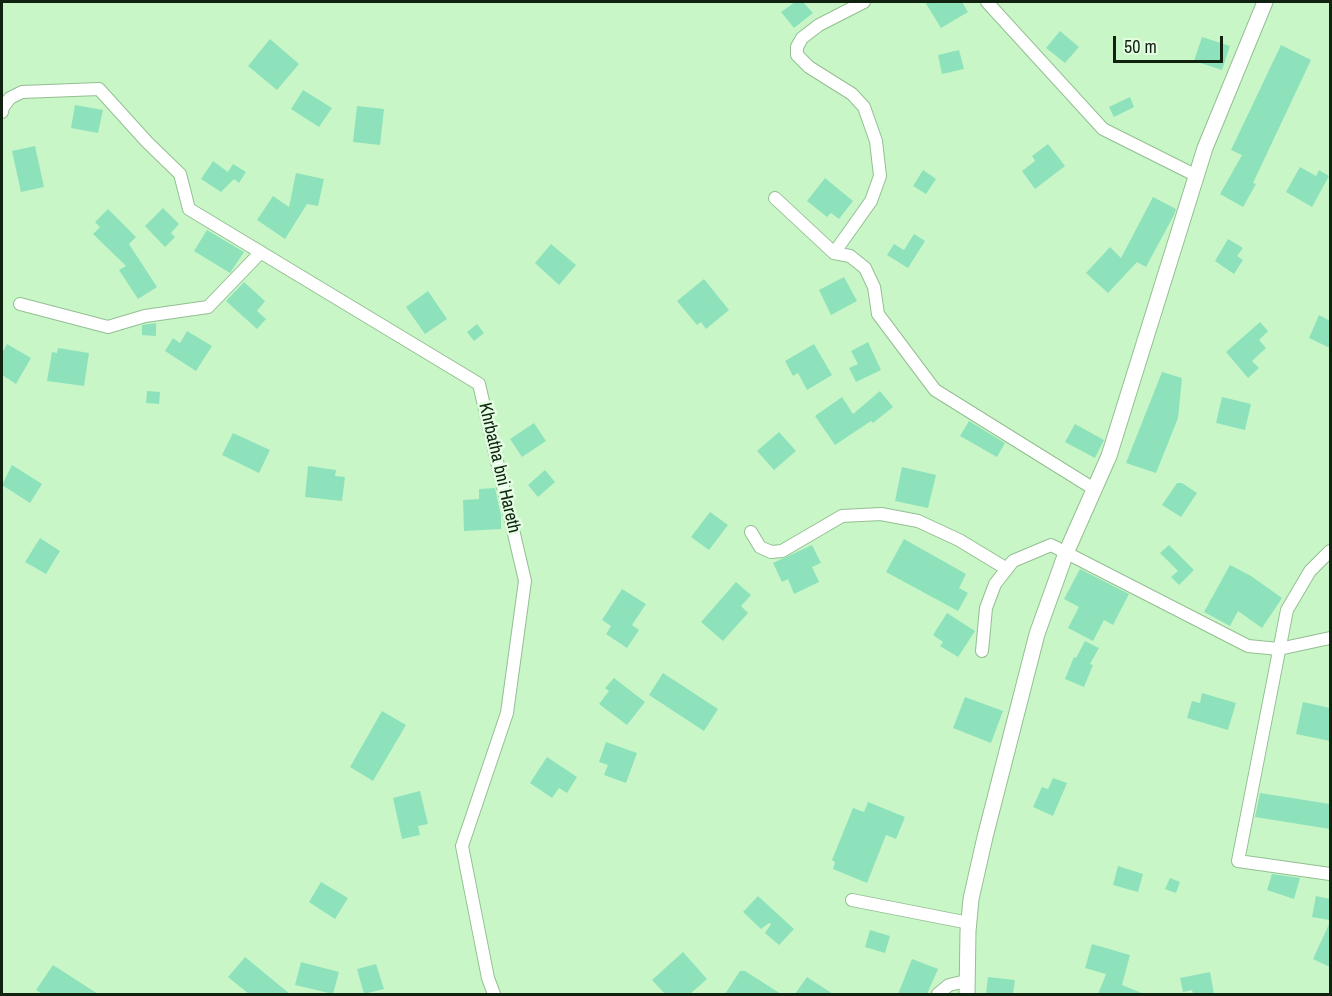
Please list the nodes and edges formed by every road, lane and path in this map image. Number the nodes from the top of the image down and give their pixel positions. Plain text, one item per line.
1 (864, 2) edge
2 (987, 2) edge
3 (1265, 2) edge
4 (2, 112) edge
5 (1197, 176) junction
6 (775, 198) dead end
7 (261, 252) junction
8 (834, 253) junction
9 (20, 304) dead end
10 (1094, 489) junction
11 (751, 532) dead end
12 (1330, 550) edge
13 (1066, 553) junction
14 (1007, 569) junction
15 (1330, 638) edge
16 (1279, 649) junction
17 (982, 651) dead end
18 (1330, 874) edge
19 (852, 900) dead end
20 (969, 923) junction
21 (966, 988) edge
22 (494, 994) edge
23 (938, 994) edge

1 - 8 street
2 - 5 street
3 - 5 street
4 - 7 street, Khrbatha bni Hareth
5 - 10 street
6 - 8 street
7 - 9 street
7 - 22 street, Khrbatha bni Hareth
8 - 10 street
10 - 13 street
11 - 14 street
12 - 16 street
13 - 14 street
13 - 16 street
13 - 20 street
14 - 17 street
15 - 16 street
16 - 18 street
19 - 20 street
20 - 21 street
21 - 23 street

